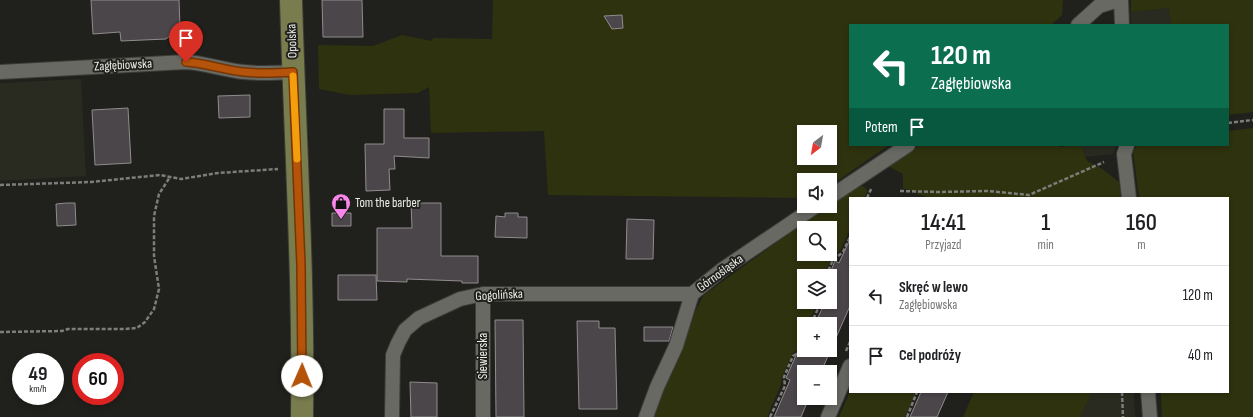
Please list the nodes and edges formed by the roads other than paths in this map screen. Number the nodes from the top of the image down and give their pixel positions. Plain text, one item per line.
1 (291, 0) edge
2 (1119, 0) edge
3 (1079, 24) edge
4 (1122, 24) edge
5 (0, 72) edge
6 (293, 72) junction
7 (906, 146) edge
8 (1128, 146) edge
9 (837, 192) edge
10 (1129, 197) edge
11 (806, 213) edge
12 (483, 294) junction
13 (692, 294) junction
14 (849, 368) edge
15 (1148, 393) edge
16 (302, 417) edge
17 (392, 417) edge
18 (483, 417) edge
19 (646, 417) edge
20 (828, 417) edge
21 (1150, 417) edge

1 - 6 main road, Opolska
2 - 3 street
2 - 4 street
5 - 6 street, Zagłębiowska
6 - 16 main road, Opolska
7 - 9 street
8 - 10 street
11 - 13 street, Górnośląska
12 - 13 street, Gogolińska
12 - 17 street, Gogolińska
12 - 18 street, Siewierska
13 - 19 street, Górnośląska
14 - 20 street
15 - 21 street

